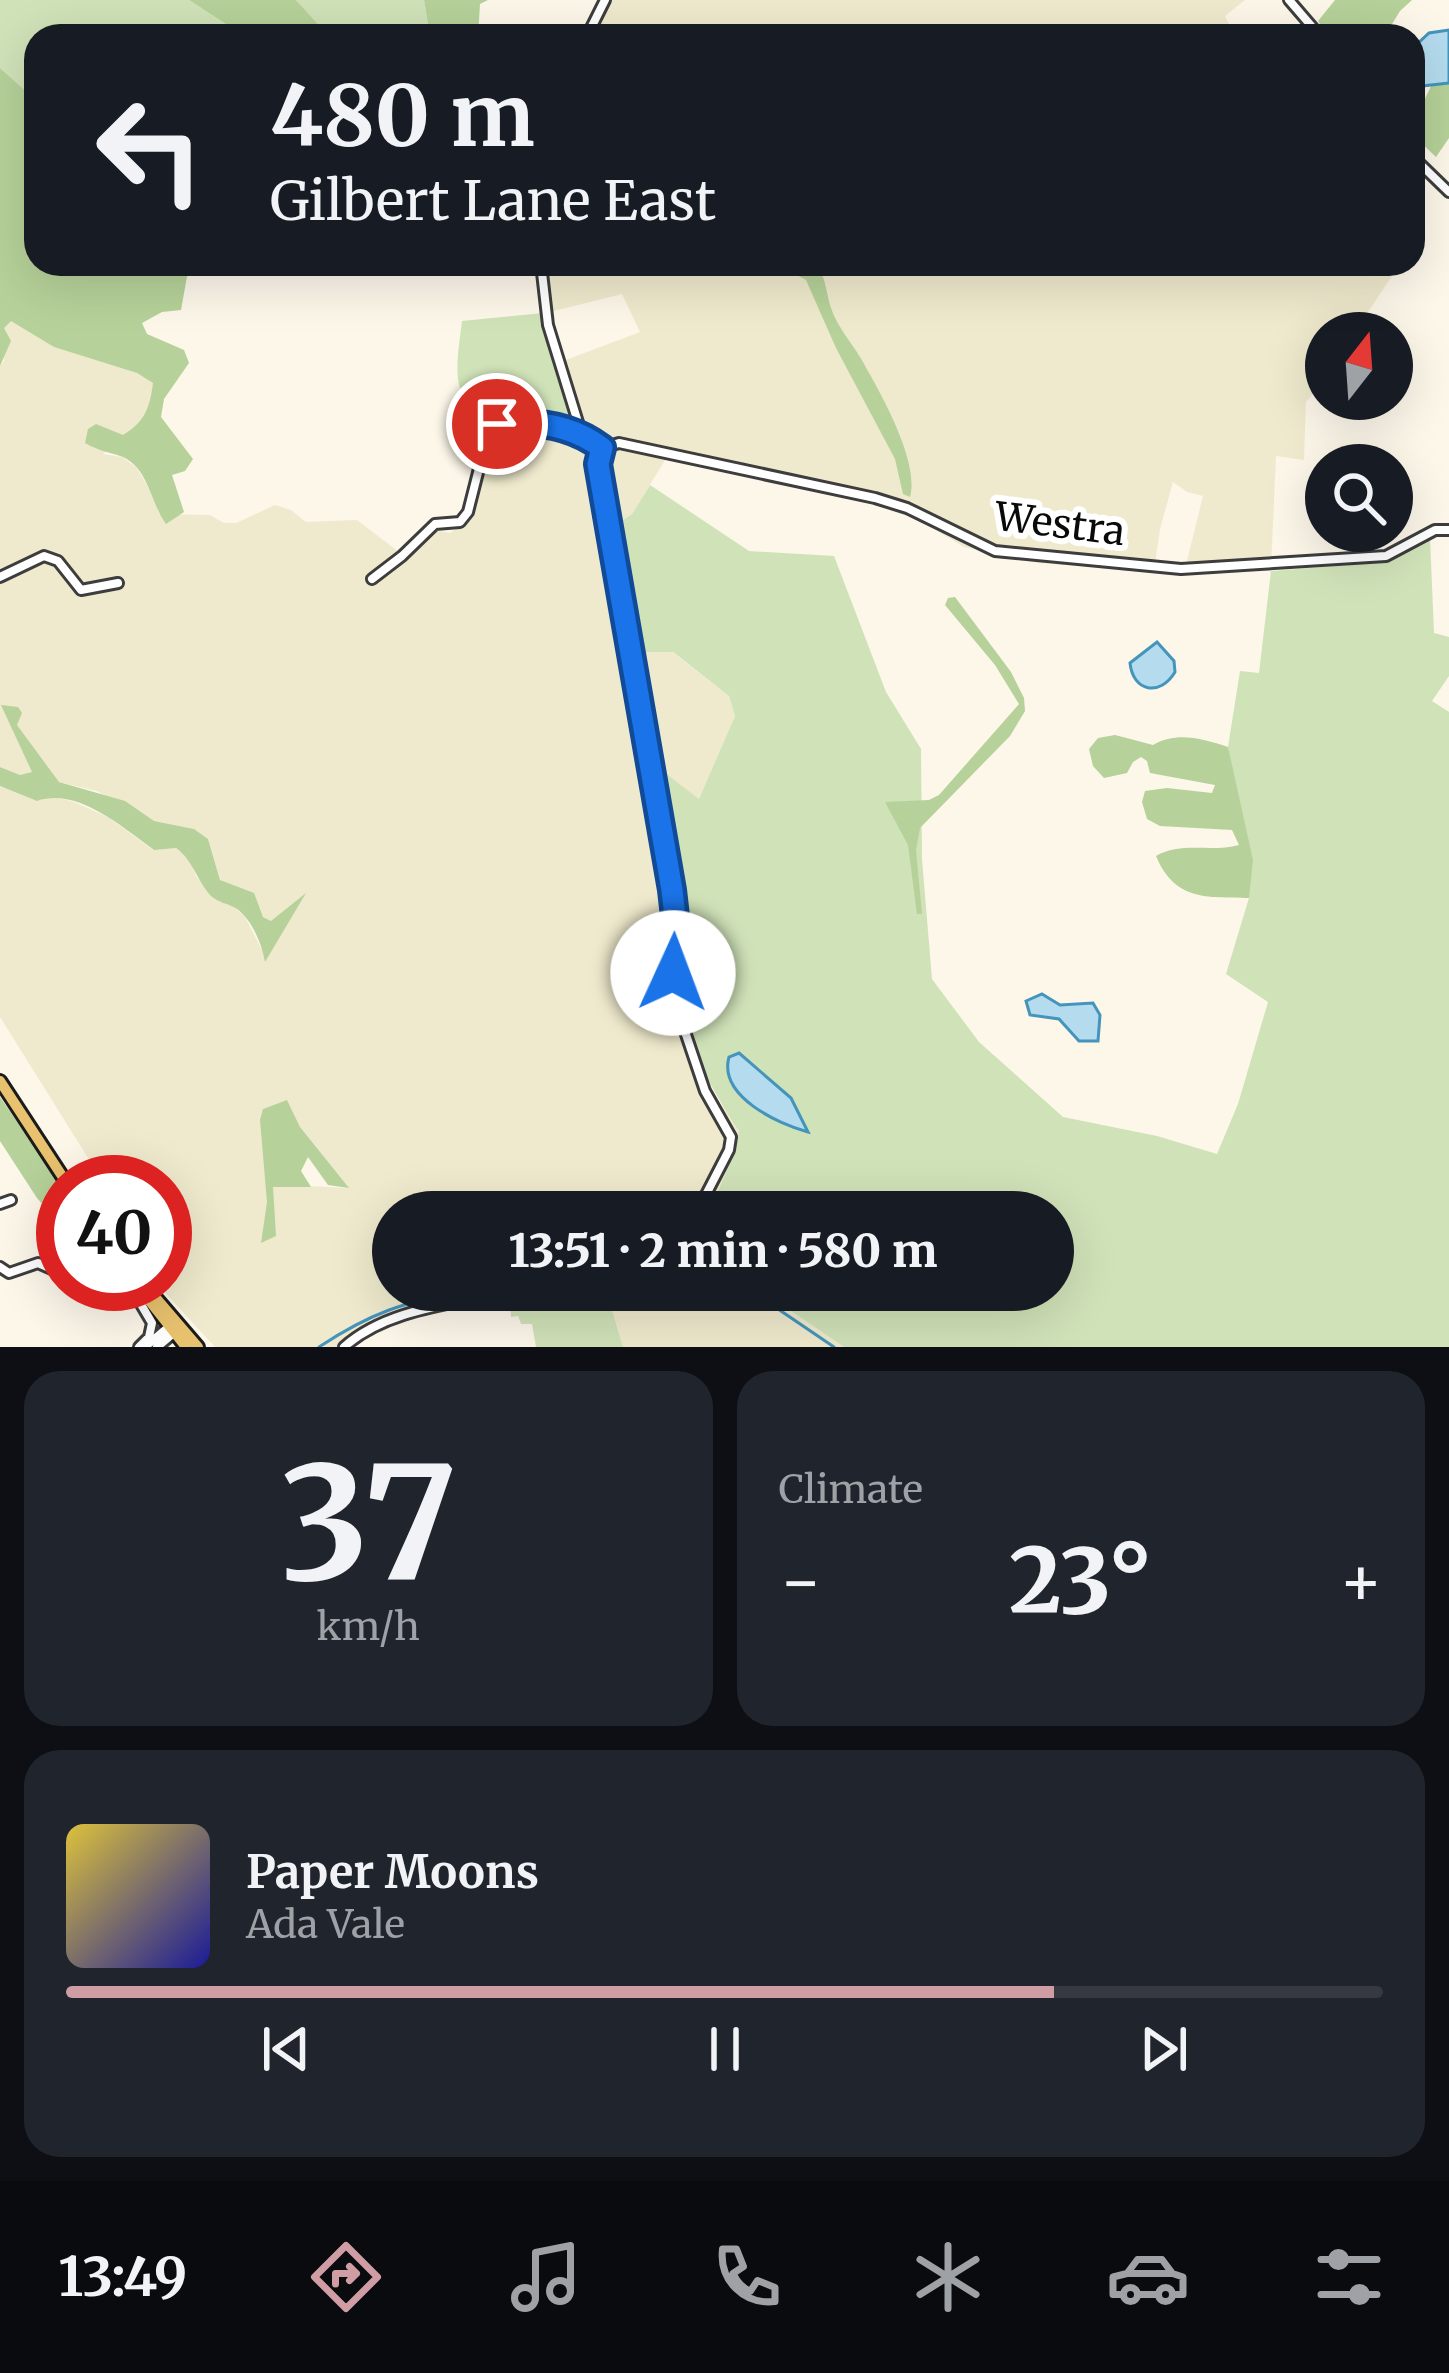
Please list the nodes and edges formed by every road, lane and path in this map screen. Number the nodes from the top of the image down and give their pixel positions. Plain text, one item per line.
1 (1288, 0) edge
2 (1309, 24) edge
3 (1425, 169) edge
4 (1449, 192) edge
5 (542, 276) edge
6 (580, 432) junction
7 (602, 448) junction
8 (1449, 530) edge
9 (0, 577) edge
10 (372, 579) dead end
11 (118, 583) dead end
12 (0, 1081) edge
13 (48, 1155) edge
14 (708, 1191) edge
15 (10, 1200) dead end
16 (0, 1204) edge
17 (36, 1264) edge
18 (0, 1267) edge
19 (147, 1311) edge
20 (160, 1311) edge
21 (420, 1311) edge
22 (175, 1327) junction
23 (160, 1344) edge
24 (142, 1347) edge
25 (183, 1347) edge
26 (198, 1347) edge
27 (344, 1347) edge

1 - 2 street
3 - 4 street
5 - 6 street
6 - 7 street
6 - 10 street
7 - 8 street, Westra
7 - 14 street
9 - 11 street
12 - 13 main road
15 - 16 street
17 - 18 street
19 - 24 street
20 - 22 main road
21 - 27 street
22 - 23 street
22 - 24 street
22 - 25 main road
22 - 26 main road
23 - 25 street

